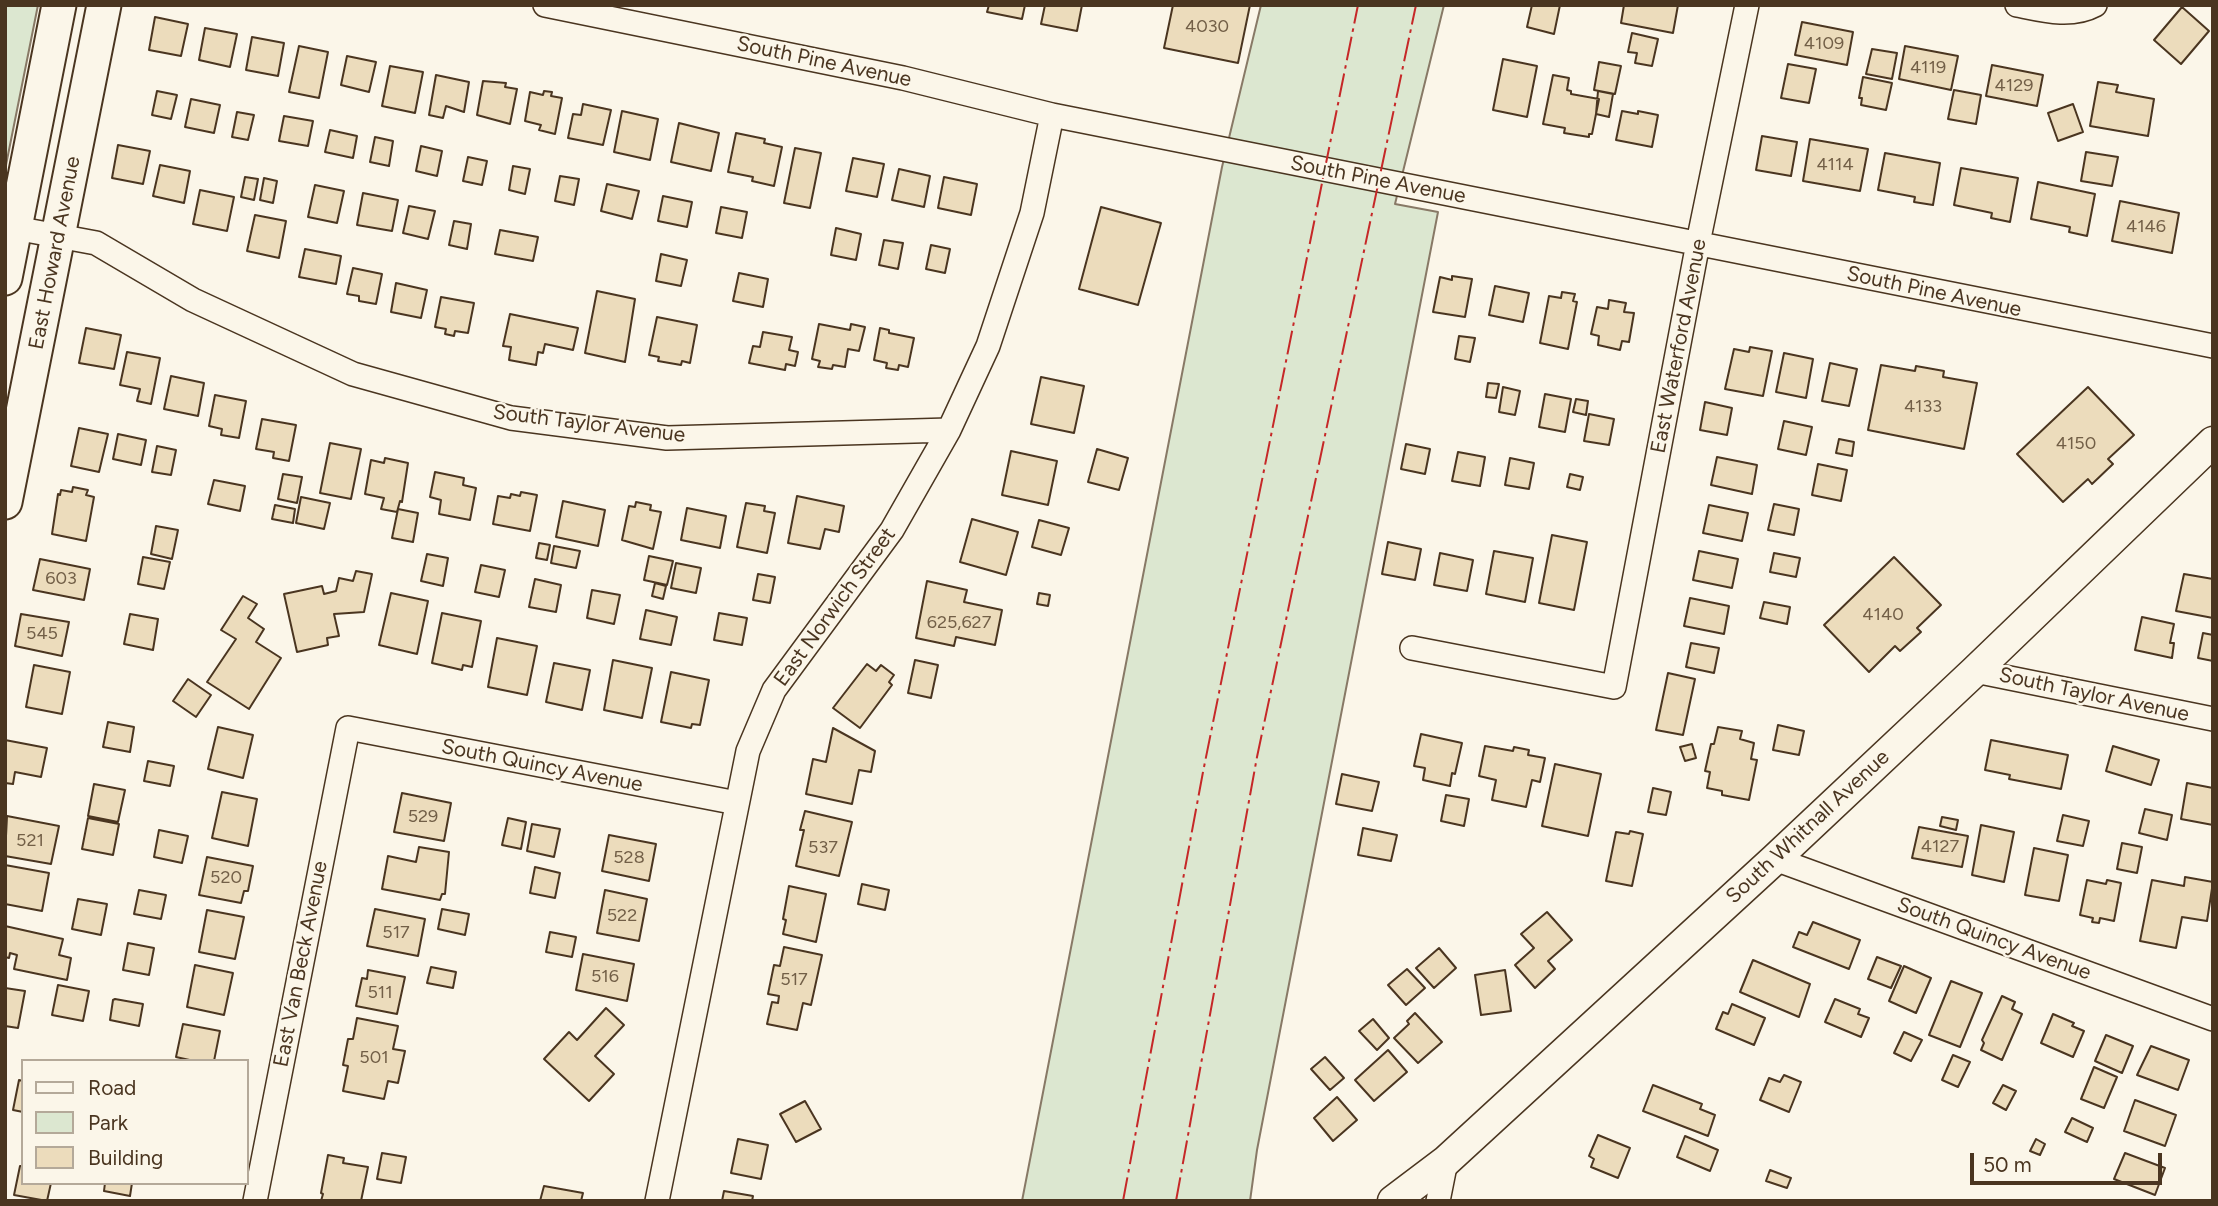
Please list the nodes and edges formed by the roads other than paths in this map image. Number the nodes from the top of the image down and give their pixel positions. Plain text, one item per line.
1 (59, 5) edge
2 (104, 5) edge
3 (545, 5) edge
4 (1747, 5) edge
5 (2017, 5) edge
6 (2091, 7) edge
7 (1052, 115) junction
8 (15, 228) junction
9 (59, 236) junction
10 (1698, 243) junction
11 (5, 278) edge
12 (2213, 346) edge
13 (949, 430) junction
14 (2213, 442) edge
15 (5, 502) edge
16 (1412, 648) dead end
17 (1975, 671) junction
18 (2213, 719) edge
19 (348, 728) joint
20 (737, 803) junction
21 (1774, 859) junction
22 (2213, 1019) edge
23 (1446, 1161) junction
24 (255, 1201) edge
25 (657, 1201) edge
26 (1393, 1201) edge
27 (1438, 1201) edge

1 - 8 main road, East Howard Avenue
2 - 9 main road, East Howard Avenue
3 - 7 street, South Pine Avenue
4 - 10 street, East Waterford Avenue
5 - 6 street
7 - 10 street, South Pine Avenue
7 - 13 street, East Norwich Street
8 - 9 street, South Taylor Avenue
8 - 11 main road, East Howard Avenue
9 - 13 street, South Taylor Avenue
9 - 15 main road, East Howard Avenue
10 - 12 street, South Pine Avenue
10 - 16 street, East Waterford Avenue
13 - 20 street, East Norwich Street
14 - 17 street, South Whitnall Avenue
17 - 18 street, South Taylor Avenue
17 - 21 street, South Whitnall Avenue
19 - 20 street, South Quincy Avenue
19 - 24 street, East Van Beck Avenue
20 - 25 street, East Norwich Street
21 - 22 street, South Quincy Avenue
21 - 23 street, South Whitnall Avenue
23 - 26 street, South Whitnall Avenue
23 - 27 street

